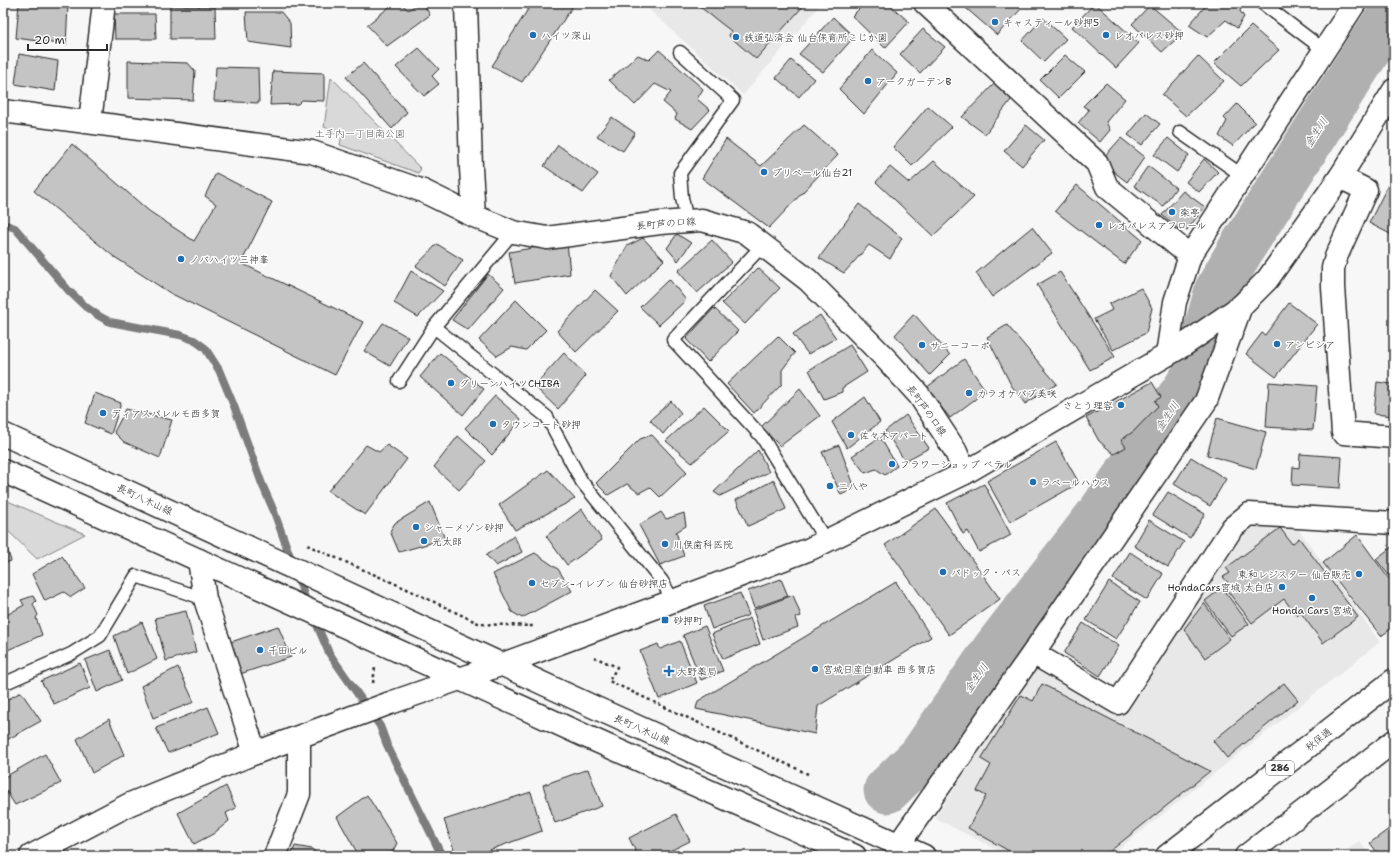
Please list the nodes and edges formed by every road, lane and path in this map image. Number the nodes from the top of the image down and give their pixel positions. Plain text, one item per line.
1 (104, 3) edge
2 (925, 3) edge
3 (1262, 3) edge
4 (1355, 3) edge
5 (471, 8) edge
6 (1324, 50) junction
7 (680, 52) dead end
8 (1394, 90) edge
9 (3, 111) edge
10 (90, 122) junction
11 (1180, 132) dead end
12 (1243, 176) junction
13 (1340, 177) junction
14 (474, 216) junction
15 (687, 221) junction
16 (513, 232) junction
17 (762, 246) junction
18 (1190, 256) junction
19 (1241, 306) junction
20 (434, 328) junction
21 (1176, 350) junction
22 (399, 381) dead end
23 (3, 434) edge
24 (1394, 437) edge
25 (3, 471) edge
26 (965, 473) junction
27 (1394, 523) edge
28 (826, 541) junction
29 (339, 559) dead end
30 (199, 560) junction
31 (205, 598) junction
32 (673, 601) junction
33 (563, 642) junction
34 (1033, 653) junction
35 (502, 664) junction
36 (460, 679) junction
37 (1394, 680) edge
38 (3, 684) edge
39 (299, 737) junction
40 (1394, 741) edge
41 (255, 753) junction
42 (812, 776) dead end
43 (899, 844) junction
44 (847, 854) edge
45 (31, 856) edge
46 (275, 856) edge
47 (924, 856) edge
48 (1167, 856) edge
49 (1246, 856) edge

1 - 10 main road
2 - 18 main road
3 - 6 lane
4 - 6 main road
5 - 14 main road
6 - 12 main road
7 - 15 lane
8 - 13 main road
9 - 10 main road, 長町芦の口線
10 - 14 main road, 長町芦の口線
11 - 12 lane
12 - 18 main road
13 - 19 main road
13 - 24 main road
14 - 16 main road, 長町芦の口線
15 - 16 main road, 長町芦の口線
15 - 17 main road, 長町芦の口線
16 - 20 lane
17 - 26 main road, 長町芦の口線
17 - 28 lane
18 - 21 main road
19 - 21 main road
19 - 34 main road
20 - 22 lane
20 - 32 lane
21 - 26 main road
23 - 35 main road, 長町八木山線
25 - 30 main road
26 - 28 main road
27 - 34 main road
28 - 32 main road
29 - 33 path
30 - 31 main road
30 - 36 main road
31 - 38 lane
31 - 41 main road
32 - 33 main road
33 - 35 main road
33 - 42 path
34 - 43 main road
35 - 36 main road
35 - 43 main road, 長町八木山線
36 - 39 main road
36 - 44 main road
37 - 48 main road, 秋保通 / 286
39 - 41 main road
39 - 46 main road
40 - 49 main road
41 - 45 main road
43 - 47 main road, 長町八木山線

